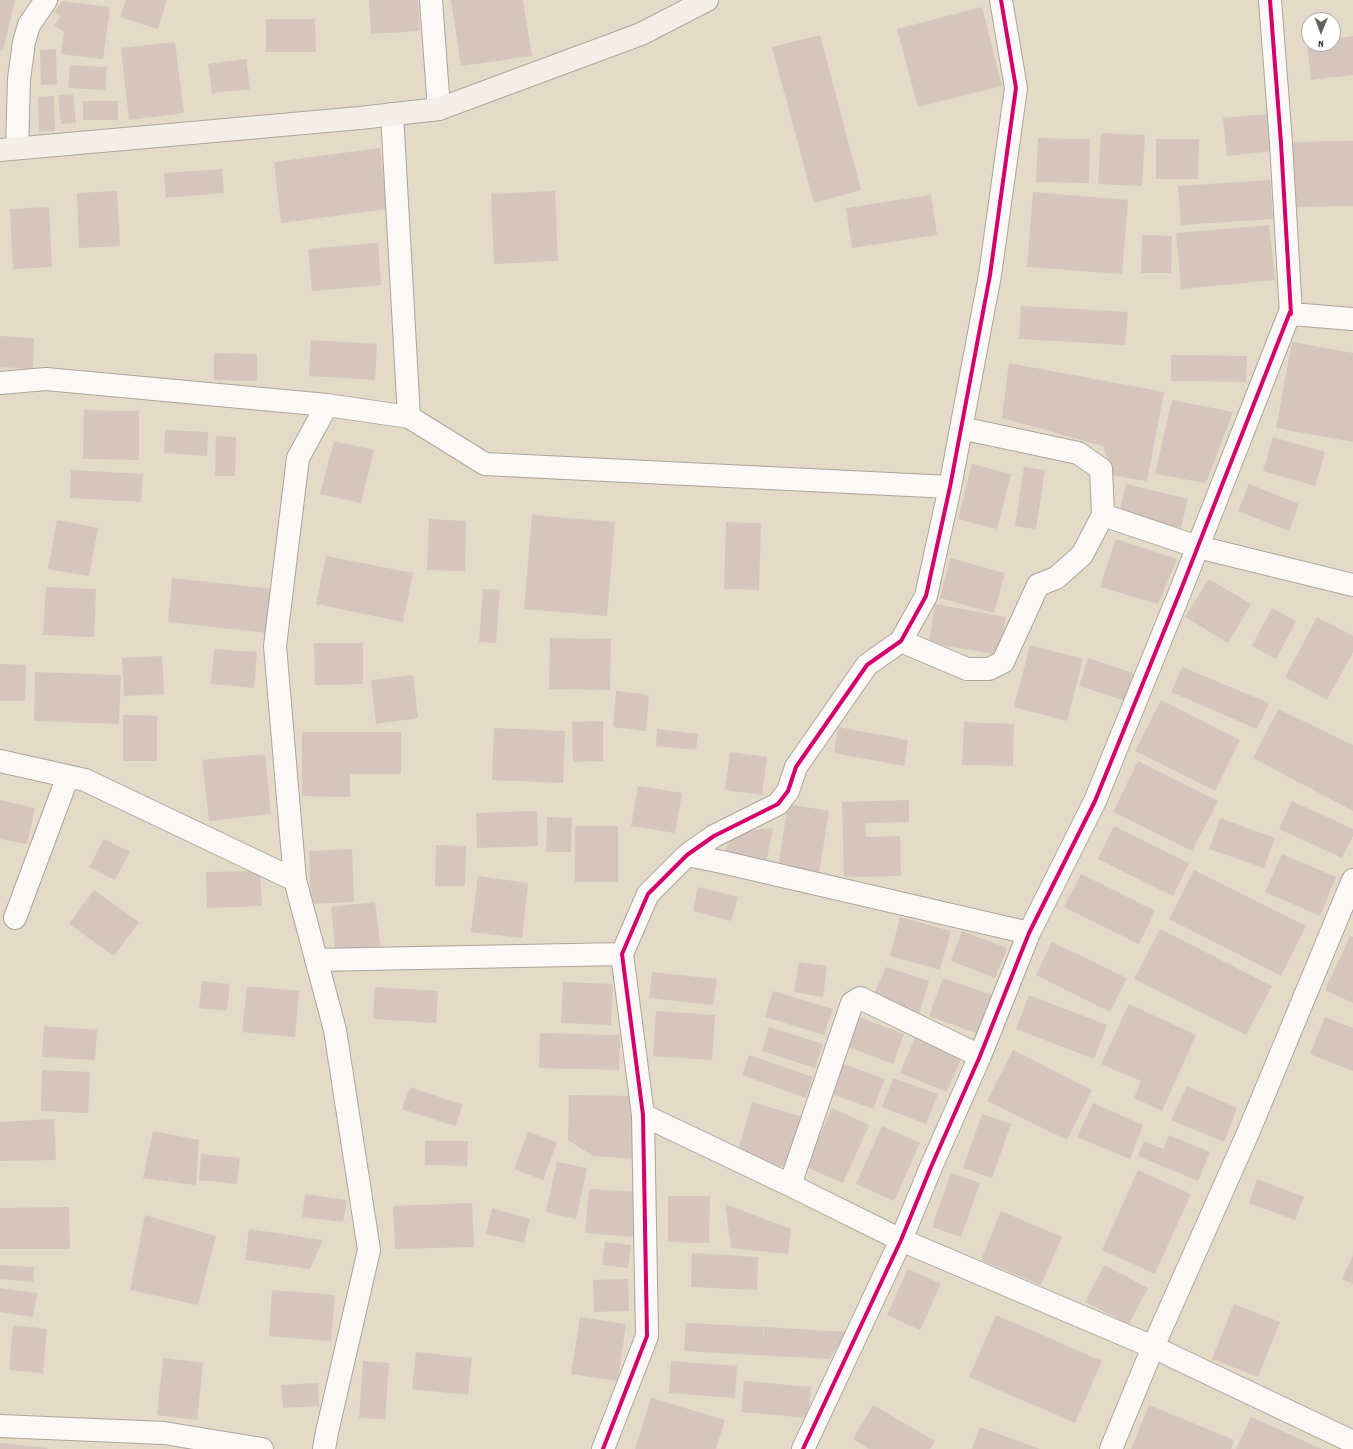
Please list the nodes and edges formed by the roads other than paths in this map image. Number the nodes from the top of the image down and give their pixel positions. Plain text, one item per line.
1 (46, 0) edge
2 (431, 0) edge
3 (707, 0) edge
4 (1001, 0) edge
5 (1270, 0) edge
6 (439, 109) junction
7 (392, 114) junction
8 (8, 149) edge
9 (1291, 314) junction
10 (1353, 319) edge
11 (0, 383) edge
12 (327, 405) junction
13 (409, 417) junction
14 (961, 428) junction
15 (950, 487) junction
16 (1103, 515) junction
17 (1198, 547) junction
18 (1353, 585) edge
19 (901, 641) junction
20 (0, 761) edge
21 (68, 776) junction
22 (687, 855) junction
23 (295, 880) junction
24 (1353, 880) edge
25 (15, 918) dead end
26 (1029, 933) junction
27 (622, 954) junction
28 (316, 960) junction
29 (980, 1056) junction
30 (643, 1115) junction
31 (790, 1184) junction
32 (901, 1240) junction
33 (1153, 1347) junction
34 (0, 1426) edge
35 (1349, 1439) edge
36 (262, 1449) edge
37 (324, 1449) edge
38 (603, 1449) edge
39 (803, 1449) edge
40 (1111, 1449) edge

1 - 8 street
2 - 6 street
3 - 6 street
4 - 14 street
5 - 9 street
6 - 7 street
7 - 8 street
7 - 13 street
9 - 10 street
9 - 17 street
11 - 12 street
12 - 13 street
12 - 23 street
13 - 15 street
14 - 15 street
14 - 16 street
15 - 19 street
16 - 17 street
16 - 19 street
17 - 18 street
17 - 26 street
19 - 22 street
20 - 21 street
21 - 23 street
21 - 25 street
22 - 26 street
22 - 27 street
23 - 28 street
24 - 33 street
26 - 29 street
27 - 28 street
27 - 30 street
28 - 37 street
29 - 31 street
29 - 32 street
30 - 31 street
30 - 38 street
31 - 32 street
32 - 33 street
32 - 39 street
33 - 35 street
33 - 40 street
34 - 36 street

